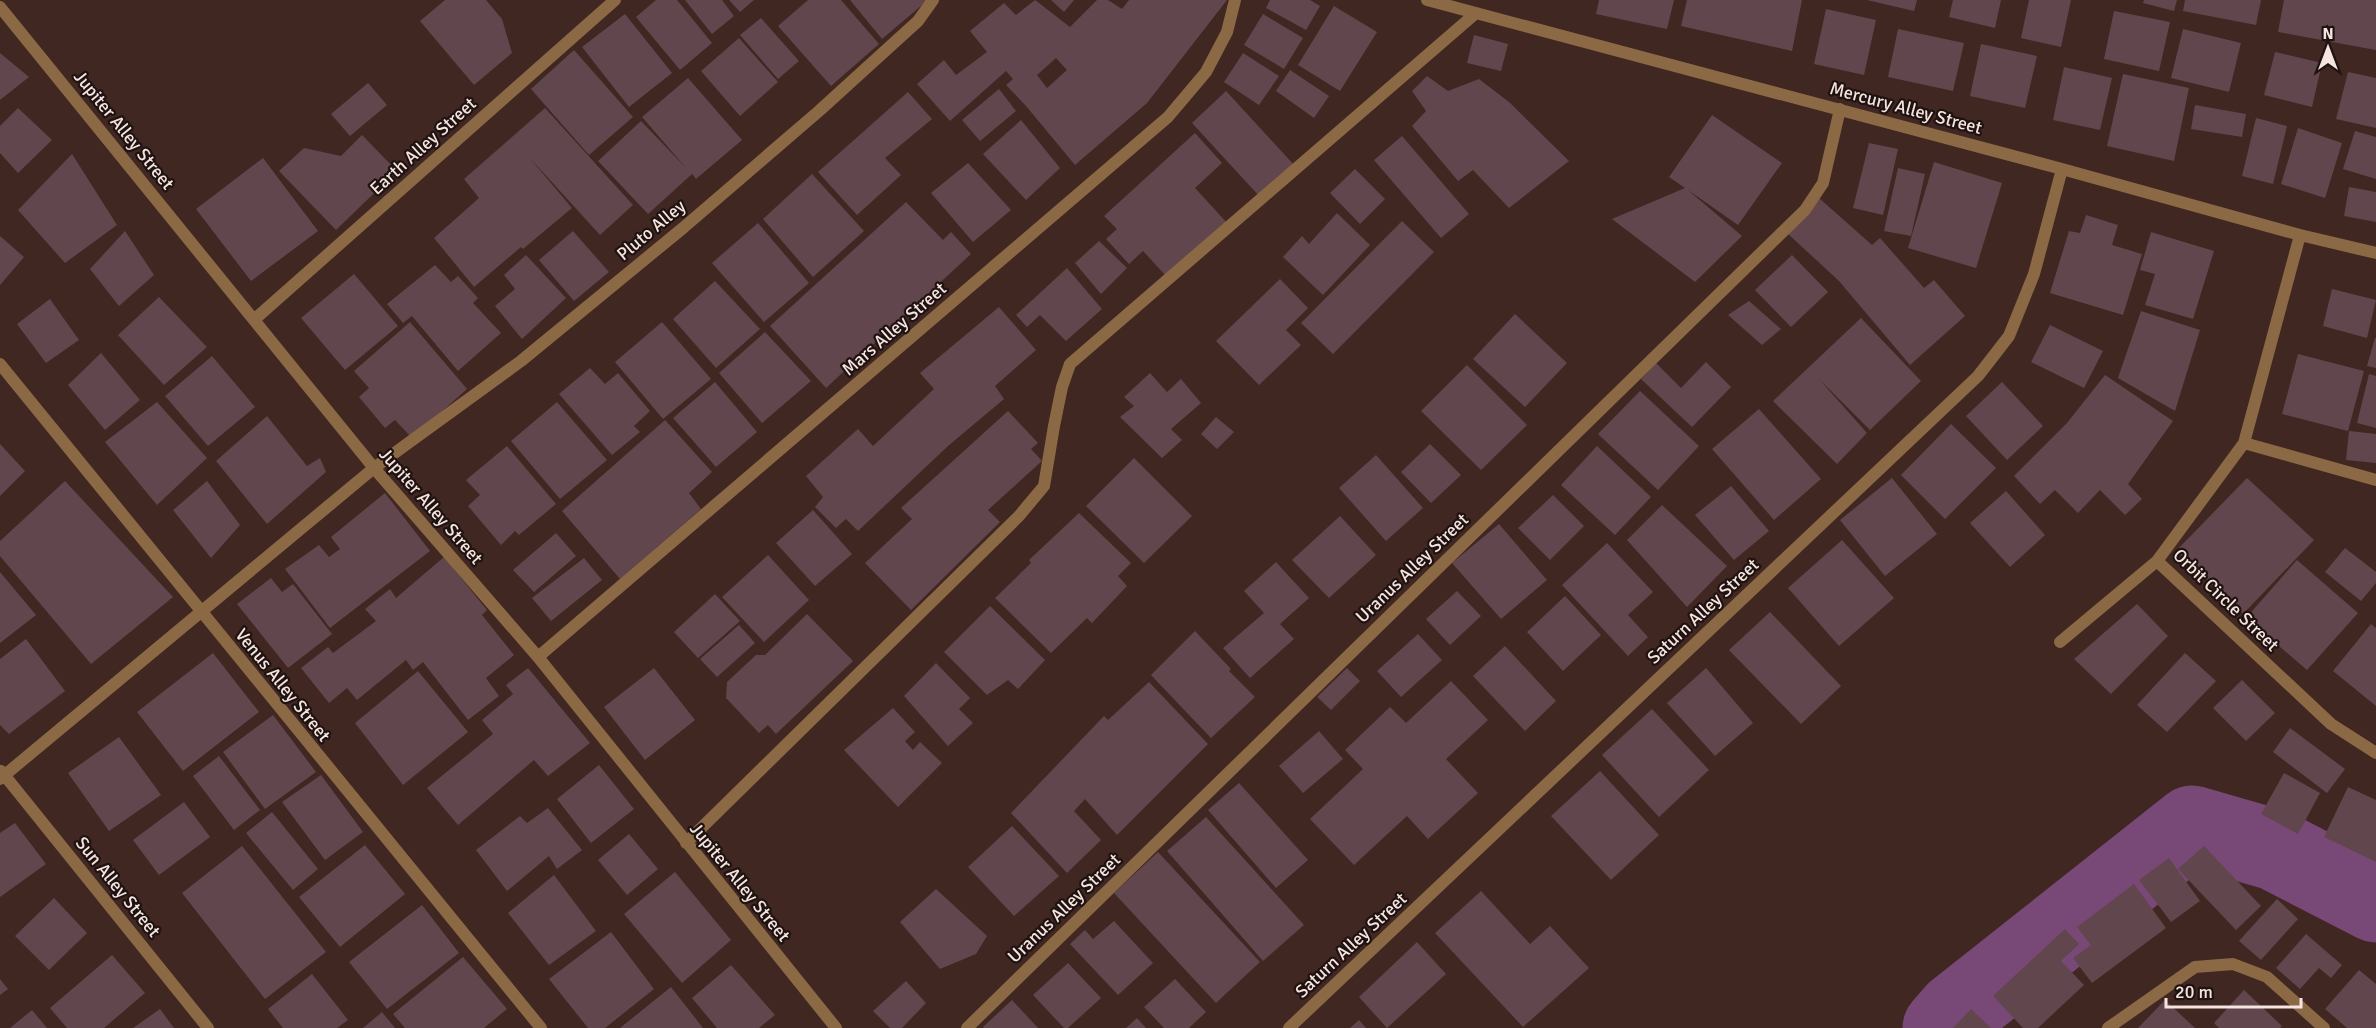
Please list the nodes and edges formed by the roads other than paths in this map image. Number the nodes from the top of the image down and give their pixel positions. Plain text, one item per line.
1 (615, 0) edge
2 (933, 0) edge
3 (1235, 0) edge
4 (1427, 0) edge
5 (0, 7) edge
6 (1476, 13) junction
7 (1840, 109) junction
8 (2062, 169) junction
9 (2301, 235) junction
10 (2376, 253) edge
11 (255, 319) junction
12 (0, 364) edge
13 (2244, 443) junction
14 (374, 468) junction
15 (2376, 480) edge
16 (2157, 561) junction
17 (201, 612) junction
18 (2060, 642) dead end
19 (538, 657) junction
20 (2376, 753) edge
21 (2, 775) edge
22 (686, 843) junction
23 (208, 1028) edge
24 (540, 1028) edge
25 (836, 1028) edge
26 (967, 1028) edge
27 (1289, 1028) edge
28 (2108, 1028) edge
29 (2324, 1028) edge

1 - 11 street, Earth Alley Street
2 - 14 street, Pluto Alley
3 - 19 street, Mars Alley Street
4 - 6 street, Mercury Alley Street
5 - 11 street, Jupiter Alley Street
6 - 7 street, Mercury Alley Street
6 - 22 street
7 - 8 street, Mercury Alley Street
7 - 26 street, Uranus Alley Street
8 - 9 street, Mercury Alley Street
8 - 27 street, Saturn Alley Street
9 - 10 street, Mercury Alley Street
9 - 13 street
11 - 14 street, Jupiter Alley Street
12 - 17 street, Venus Alley Street
13 - 15 street
13 - 16 street, Orbit Circle Street
14 - 17 street, Pluto Alley
14 - 19 street, Jupiter Alley Street
16 - 18 street
16 - 20 street, Orbit Circle Street
17 - 21 street, Pluto Alley
17 - 24 street, Venus Alley Street
19 - 22 street, Jupiter Alley Street
21 - 23 street, Sun Alley Street
22 - 25 street, Jupiter Alley Street
28 - 29 street

